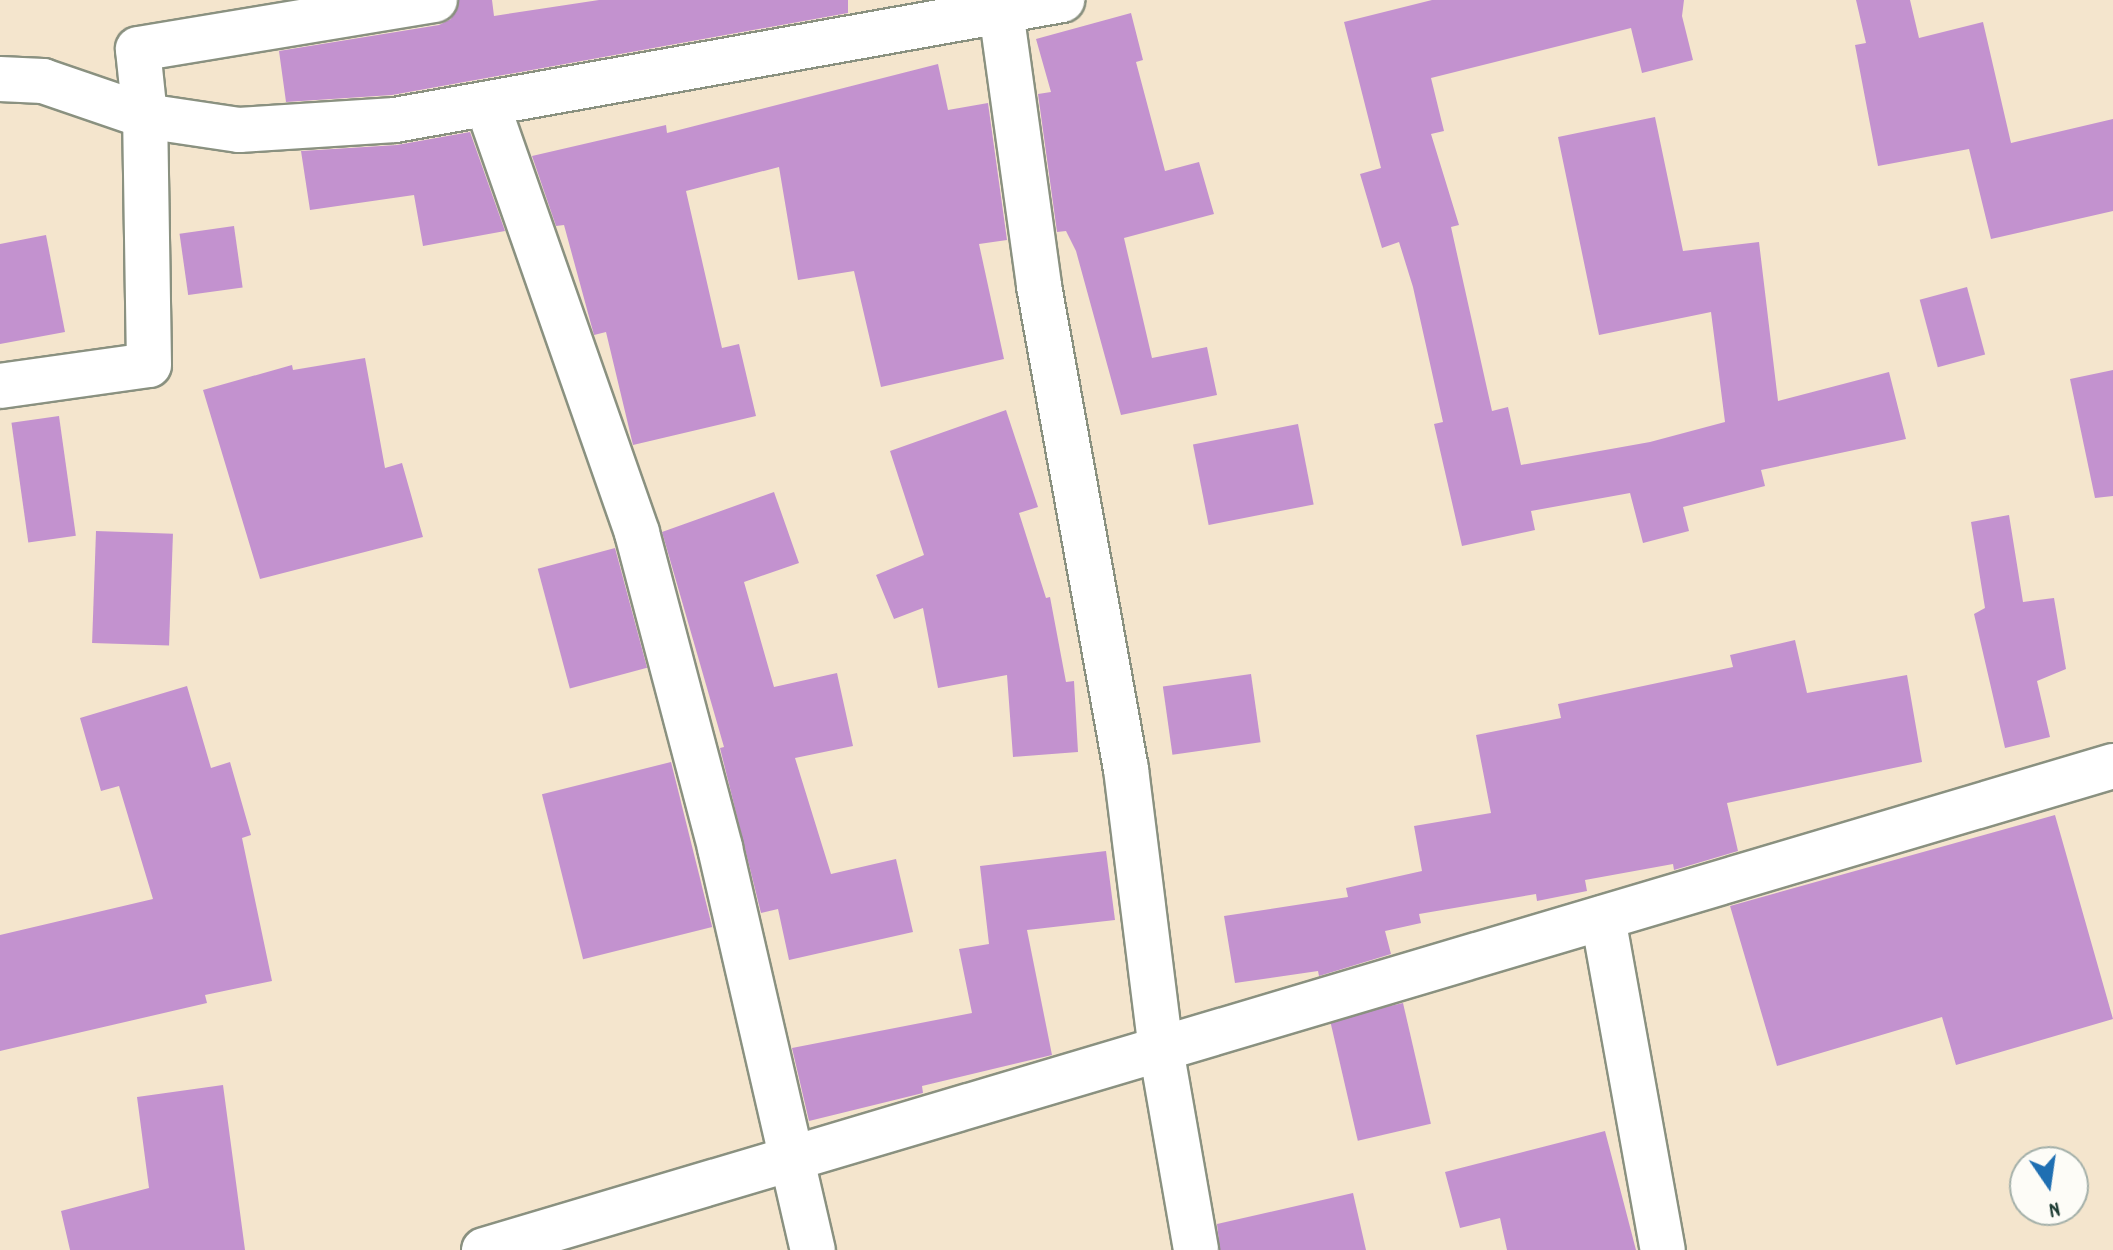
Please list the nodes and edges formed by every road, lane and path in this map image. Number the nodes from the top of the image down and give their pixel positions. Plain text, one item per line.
1 (435, 0) edge
2 (1062, 0) edge
3 (1001, 11) junction
4 (0, 79) edge
5 (487, 104) junction
6 (145, 116) junction
7 (0, 386) edge
8 (2113, 766) edge
9 (1603, 918) junction
10 (1161, 1049) junction
11 (795, 1157) junction
12 (484, 1250) edge
13 (813, 1250) edge
14 (1196, 1250) edge
15 (1663, 1250) edge

1 - 6 street
2 - 3 street
3 - 5 street
3 - 10 street
4 - 6 street
5 - 6 street
5 - 11 street
6 - 7 street
8 - 9 street
9 - 10 street
9 - 15 street
10 - 11 street
10 - 14 street
11 - 12 street
11 - 13 street

